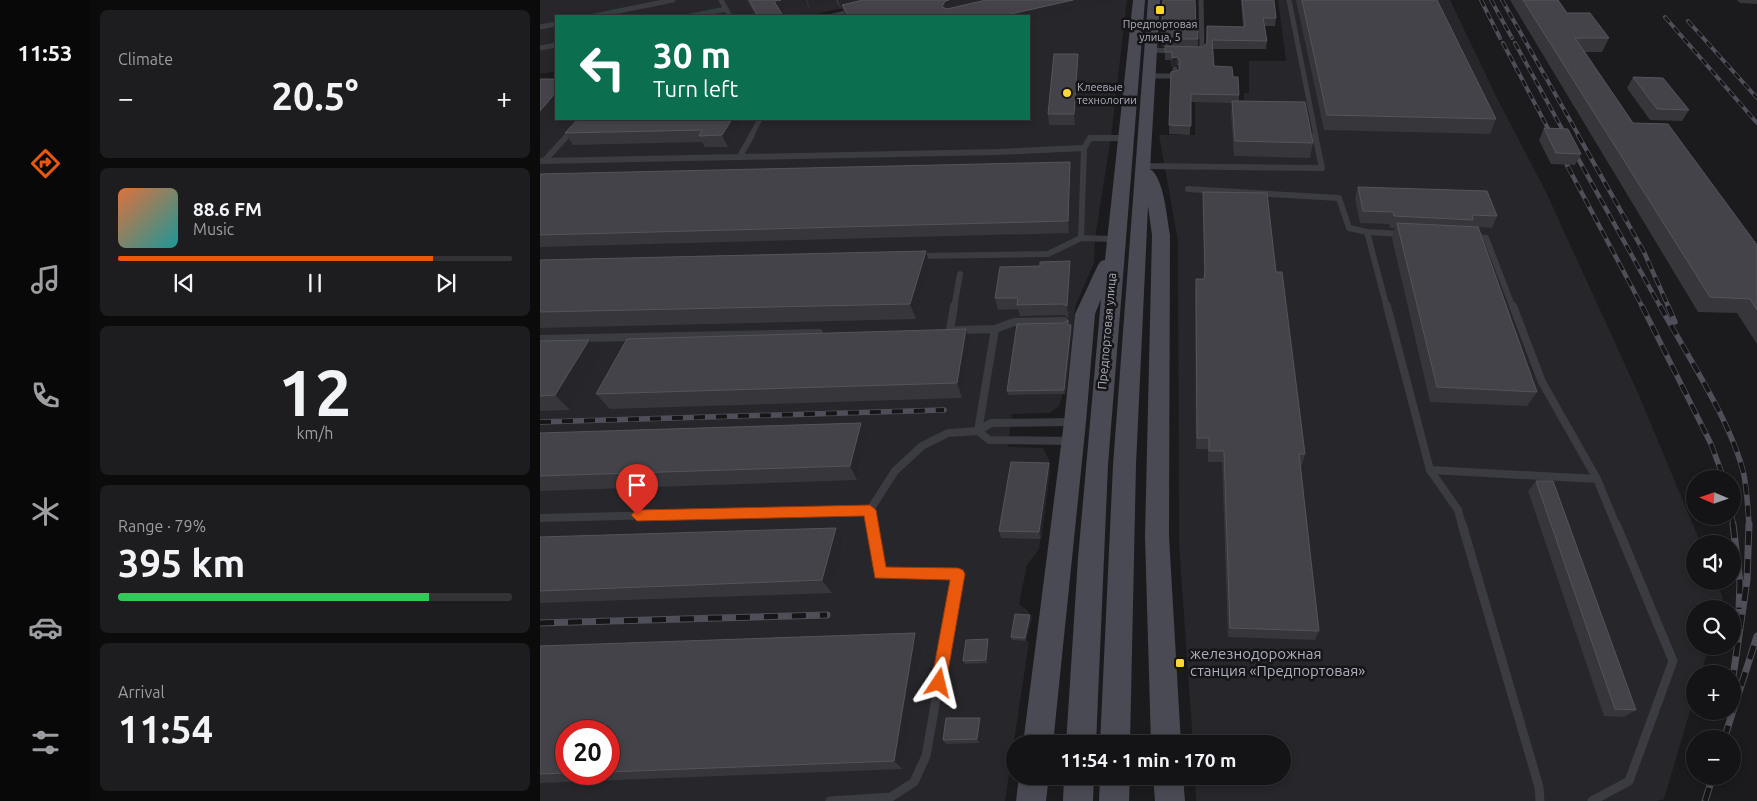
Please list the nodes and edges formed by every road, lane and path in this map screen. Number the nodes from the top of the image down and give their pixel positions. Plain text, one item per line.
1 (674, 0) edge
2 (721, 0) edge
3 (900, 0) edge
4 (1139, 0) edge
5 (1154, 0) edge
6 (1201, 0) edge
7 (1289, 0) edge
8 (726, 9) junction
9 (599, 15) edge
10 (696, 15) edge
11 (729, 15) edge
12 (831, 15) edge
13 (555, 24) edge
14 (540, 27) edge
15 (555, 45) edge
16 (540, 48) edge
17 (1150, 50) junction
18 (1182, 51) edge
19 (1192, 51) edge
20 (1175, 69) edge
21 (1149, 76) junction
22 (581, 120) edge
23 (759, 120) edge
24 (1126, 138) junction
25 (1084, 148) junction
26 (740, 156) junction
27 (542, 161) edge
28 (1143, 166) junction
29 (1188, 189) dead end
30 (1367, 232) junction
31 (1406, 234) edge
32 (1466, 237) edge
33 (1081, 238) junction
34 (1114, 245) junction
35 (908, 256) edge
36 (960, 274) dead end
37 (1064, 321) edge
38 (995, 329) junction
39 (940, 330) edge
40 (950, 330) junction
41 (823, 333) edge
42 (540, 339) edge
43 (978, 431) junction
44 (1074, 431) junction
45 (1430, 470) junction
46 (1597, 479) junction
47 (870, 510) junction
48 (540, 518) edge
49 (1039, 735) edge
50 (1080, 735) edge
51 (1115, 735) edge
52 (1166, 735) edge
53 (1033, 785) edge
54 (1079, 785) edge
55 (1115, 785) edge
56 (1169, 785) edge
57 (830, 801) edge
58 (1031, 801) edge
59 (1078, 801) edge
60 (1114, 801) edge
61 (1170, 801) edge
62 (1540, 801) edge
63 (1592, 801) edge

1 - 9 lane
2 - 8 lane
3 - 12 street
4 - 24 main road, Предпортовая улица
5 - 17 main road, Предпортовая улица
6 - 19 lane
7 - 28 lane
8 - 10 lane
8 - 11 lane
13 - 14 lane
15 - 16 lane
17 - 18 lane
17 - 21 main road, Предпортовая улица
20 - 21 lane
21 - 28 main road, Предпортовая улица
22 - 27 lane
23 - 26 lane
24 - 25 lane
24 - 34 main road, Предпортовая улица
25 - 26 lane
25 - 33 lane
26 - 27 lane
28 - 51 main road, Предпортовая улица
28 - 52 main road
29 - 30 lane
30 - 31 lane
30 - 45 lane
32 - 46 lane
33 - 34 lane
33 - 35 lane
34 - 44 main road
34 - 50 main road, Предпортовая улица
36 - 40 lane
37 - 38 lane
38 - 40 lane
38 - 43 lane
39 - 40 lane
41 - 42 lane
43 - 44 lane
43 - 44 lane
43 - 47 lane
44 - 49 main road
45 - 46 lane
45 - 62 lane
46 - 63 lane
47 - 48 lane
47 - 57 lane
53 - 58 main road
54 - 59 main road
55 - 60 main road
56 - 61 main road

